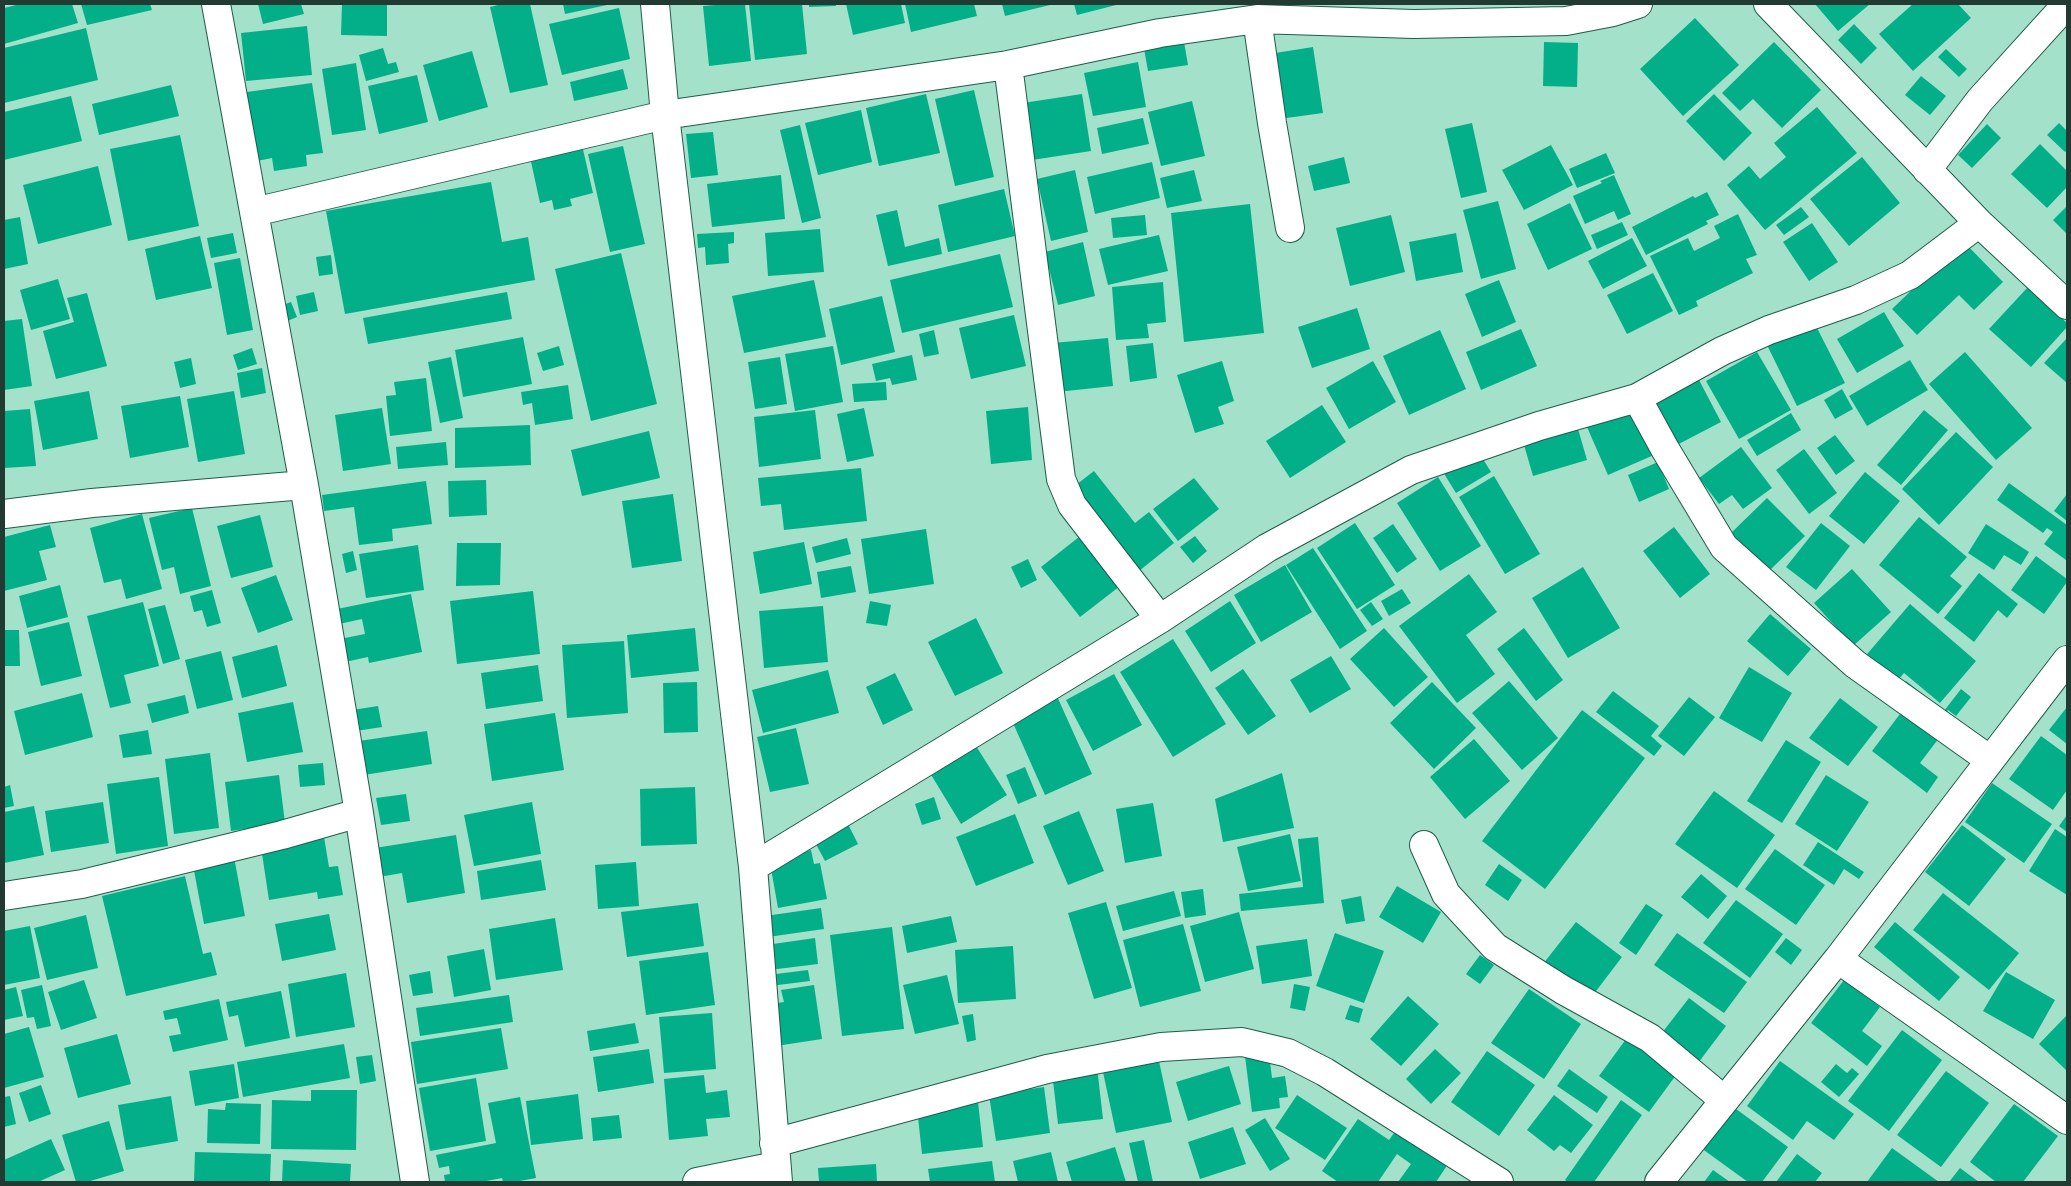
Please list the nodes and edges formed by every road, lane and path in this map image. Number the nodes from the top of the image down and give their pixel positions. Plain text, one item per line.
1 (216, 4) edge
2 (655, 4) edge
3 (1638, 4) edge
4 (1768, 4) edge
5 (2067, 4) edge
6 (1257, 19) junction
7 (1008, 65) junction
8 (665, 115) junction
9 (1927, 170) junction
10 (254, 212) junction
11 (1979, 223) junction
12 (1290, 228) dead end
13 (2067, 305) edge
14 (1638, 398) junction
15 (304, 485) junction
16 (4, 514) edge
17 (1160, 619) junction
18 (2067, 660) edge
19 (1990, 760) junction
20 (359, 814) junction
21 (1424, 845) dead end
22 (753, 867) junction
23 (4, 896) edge
24 (1838, 960) junction
25 (1724, 1100) junction
26 (2067, 1120) edge
27 (776, 1164) edge
28 (414, 1182) edge
29 (697, 1182) edge
30 (1499, 1182) edge
31 (1659, 1182) edge

1 - 10 street
2 - 8 street
3 - 6 street
4 - 9 street
5 - 9 street
6 - 7 street
6 - 12 street
7 - 8 street
7 - 17 street
8 - 10 street
8 - 22 street
9 - 11 street
10 - 15 street
11 - 13 street
11 - 14 street
14 - 17 street
14 - 19 street
15 - 16 street
15 - 20 street
17 - 22 street
18 - 19 street
19 - 24 street
20 - 23 street
20 - 28 street
21 - 25 street
22 - 27 street
24 - 25 street
24 - 26 street
25 - 31 street
27 - 29 street
27 - 30 street

